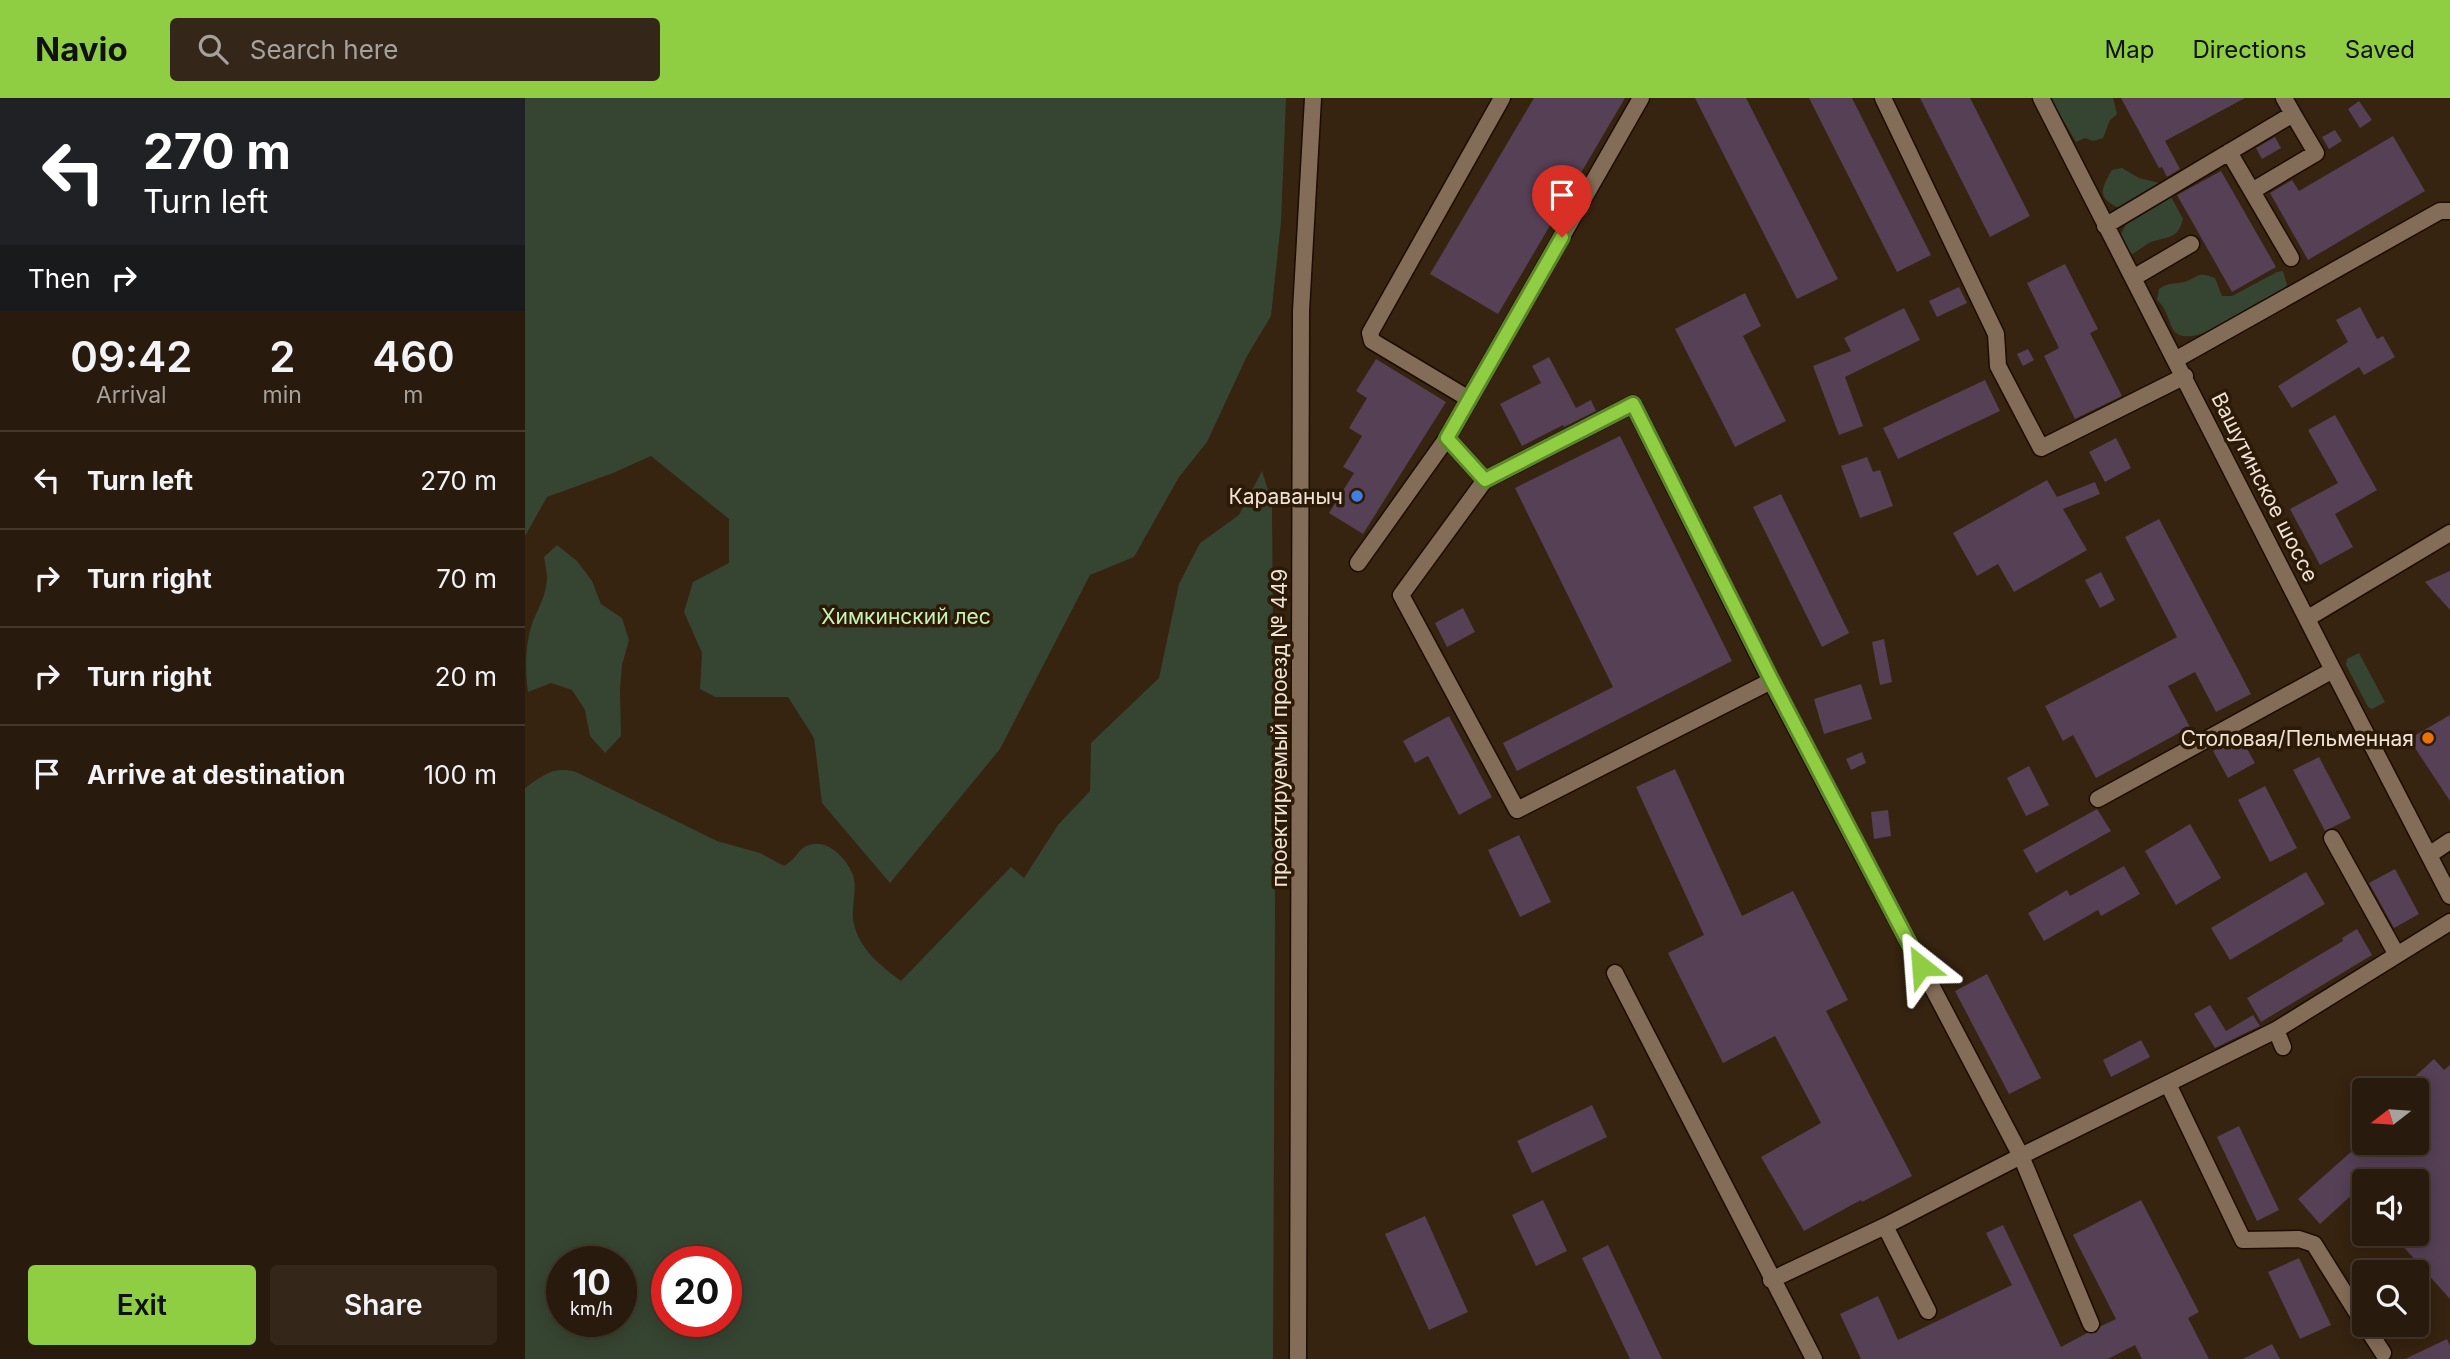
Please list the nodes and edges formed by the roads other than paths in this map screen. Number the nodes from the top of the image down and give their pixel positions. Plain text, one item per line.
1 (1313, 98) edge
2 (1502, 98) edge
3 (1641, 98) edge
4 (1883, 98) edge
5 (2041, 98) edge
6 (2284, 98) edge
7 (2293, 114) junction
8 (2229, 152) junction
9 (2252, 191) junction
10 (2450, 211) edge
11 (2105, 226) junction
12 (2191, 244) dead end
13 (2291, 258) dead end
14 (2133, 278) junction
15 (2175, 360) junction
16 (2185, 376) junction
17 (1469, 399) junction
18 (1447, 438) junction
19 (1485, 480) junction
20 (2450, 533) edge
21 (1358, 563) dead end
22 (2308, 618) junction
23 (2333, 670) junction
24 (1772, 681) junction
25 (2098, 799) dead end
26 (2332, 838) dead end
27 (2450, 841) edge
28 (2429, 855) junction
29 (2450, 895) edge
30 (2450, 922) edge
31 (2397, 955) junction
32 (1615, 973) dead end
33 (2276, 1030) junction
34 (2283, 1047) dead end
35 (2168, 1084) junction
36 (2021, 1156) junction
37 (1885, 1226) junction
38 (1771, 1280) junction
39 (2352, 1304) edge
40 (1928, 1311) dead end
41 (2091, 1324) dead end
42 (2373, 1337) edge
43 (2383, 1353) dead end
44 (1298, 1359) edge
45 (1814, 1359) edge

1 - 44 street, проектируемый проезд № 449
2 - 17 street
3 - 17 street
4 - 16 street
5 - 11 street, Вашутинское шоссе
6 - 7 street
7 - 8 street
7 - 9 street
8 - 9 street
8 - 11 street
9 - 13 street
10 - 15 street
11 - 14 street, Вашутинское шоссе
12 - 14 street
14 - 15 street, Вашутинское шоссе
15 - 16 street, Вашутинское шоссе
16 - 22 street, Вашутинское шоссе
17 - 18 street
18 - 19 street
18 - 21 street
19 - 24 street
19 - 24 street
20 - 22 street
22 - 23 street, Вашутинское шоссе
23 - 25 street
23 - 28 street, Вашутинское шоссе
24 - 36 street
26 - 31 street
27 - 28 street
28 - 29 street, Вашутинское шоссе
30 - 31 street
31 - 33 street
32 - 38 street
33 - 34 street
33 - 35 street
35 - 36 street
35 - 39 street
36 - 37 street
36 - 41 street
37 - 38 street
37 - 40 street
38 - 45 street
42 - 43 street

